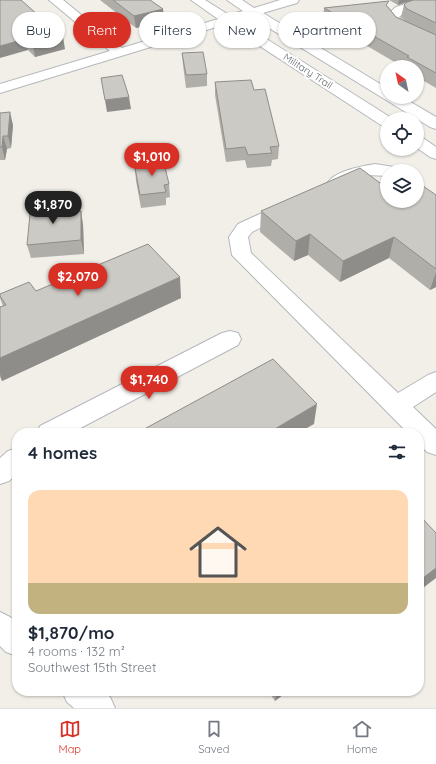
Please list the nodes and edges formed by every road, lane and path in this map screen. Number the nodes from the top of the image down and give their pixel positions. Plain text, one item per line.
1 (55, 0) edge
2 (197, 0) edge
3 (233, 0) edge
4 (293, 0) edge
5 (430, 0) edge
6 (216, 12) edge
7 (252, 12) edge
8 (257, 12) edge
9 (270, 23) edge
10 (214, 25) edge
11 (436, 44) edge
12 (270, 46) edge
13 (120, 53) junction
14 (0, 89) edge
15 (380, 90) edge
16 (403, 104) edge
17 (380, 117) edge
18 (436, 124) edge
19 (424, 146) edge
20 (436, 154) edge
21 (380, 169) edge
22 (230, 339) dead end
23 (436, 381) edge
24 (396, 406) junction
25 (59, 428) edge
26 (419, 428) edge
27 (424, 433) edge
28 (436, 445) edge
29 (12, 463) edge
30 (0, 473) edge
31 (0, 627) edge
32 (12, 637) edge
33 (84, 696) edge
34 (99, 708) edge

1 - 13 street
2 - 6 street, Military Trail
3 - 7 street, Military Trail
4 - 8 street
5 - 11 street
9 - 15 street, Military Trail
10 - 13 street
12 - 17 street, Military Trail
13 - 14 street
16 - 18 street
19 - 20 street
21 - 24 street
22 - 25 street
23 - 24 street
24 - 26 street
27 - 28 street
29 - 30 street
31 - 32 street
33 - 34 street

